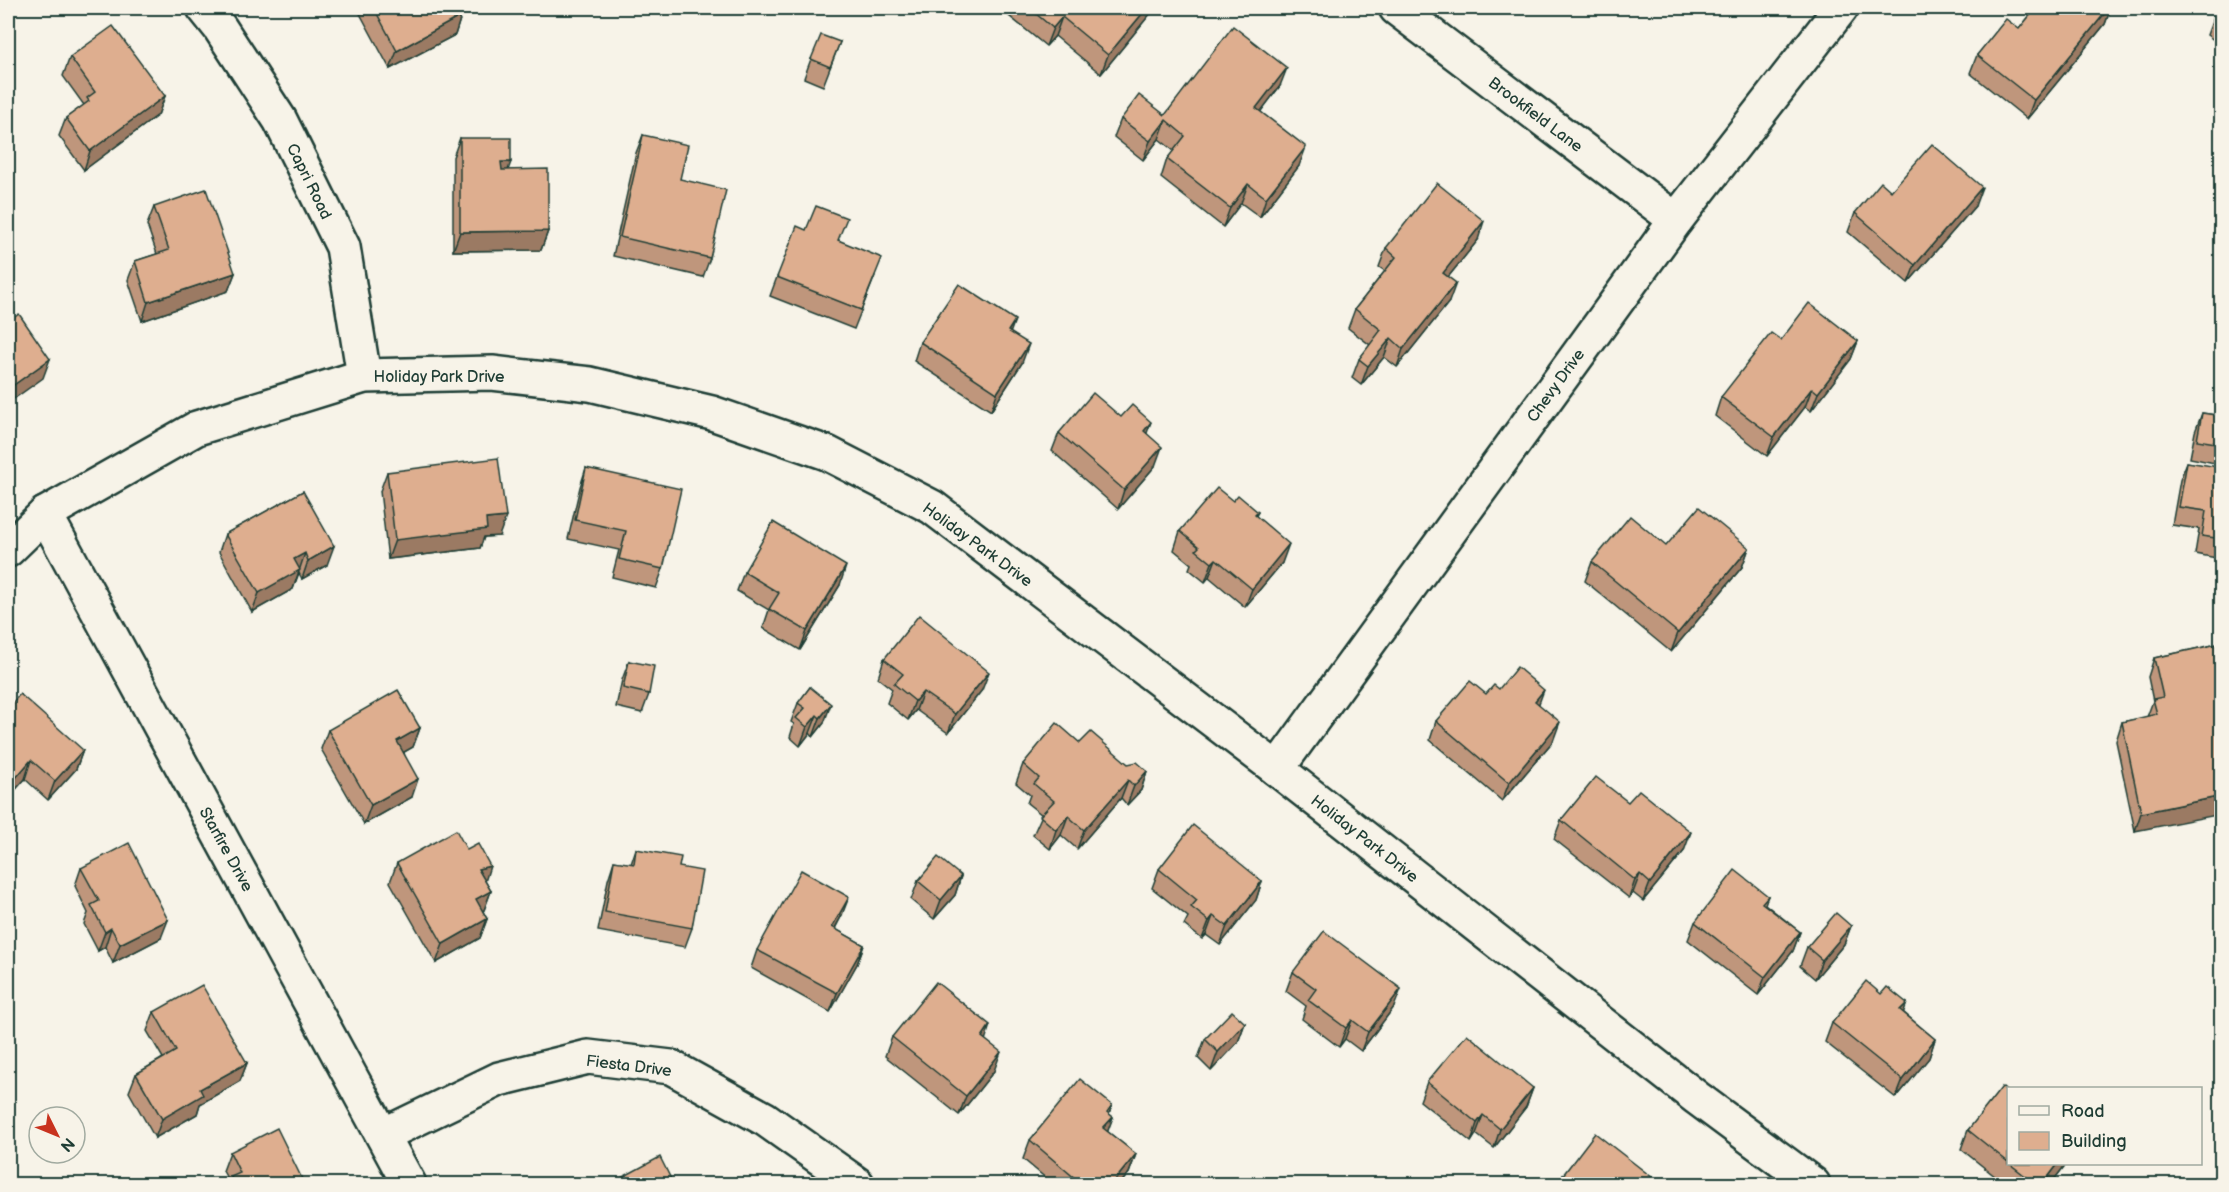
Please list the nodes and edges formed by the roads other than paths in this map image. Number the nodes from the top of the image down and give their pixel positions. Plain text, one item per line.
1 (204, 8) edge
2 (1396, 8) edge
3 (1841, 8) edge
4 (1676, 220) junction
5 (364, 376) junction
6 (45, 514) junction
7 (8, 550) edge
8 (1278, 769) junction
9 (383, 1135) junction
10 (410, 1185) edge
11 (857, 1185) edge
12 (1813, 1185) edge

1 - 5 street, Capri Road
2 - 4 street, Brookfield Lane
3 - 4 street, Chevy Drive
4 - 8 street, Chevy Drive
5 - 6 street, Holiday Park Drive
5 - 8 street, Holiday Park Drive
6 - 7 street, Holiday Park Drive
6 - 9 street, Starfire Drive
8 - 12 street, Holiday Park Drive
9 - 10 street, Starfire Drive
9 - 11 street, Fiesta Drive

